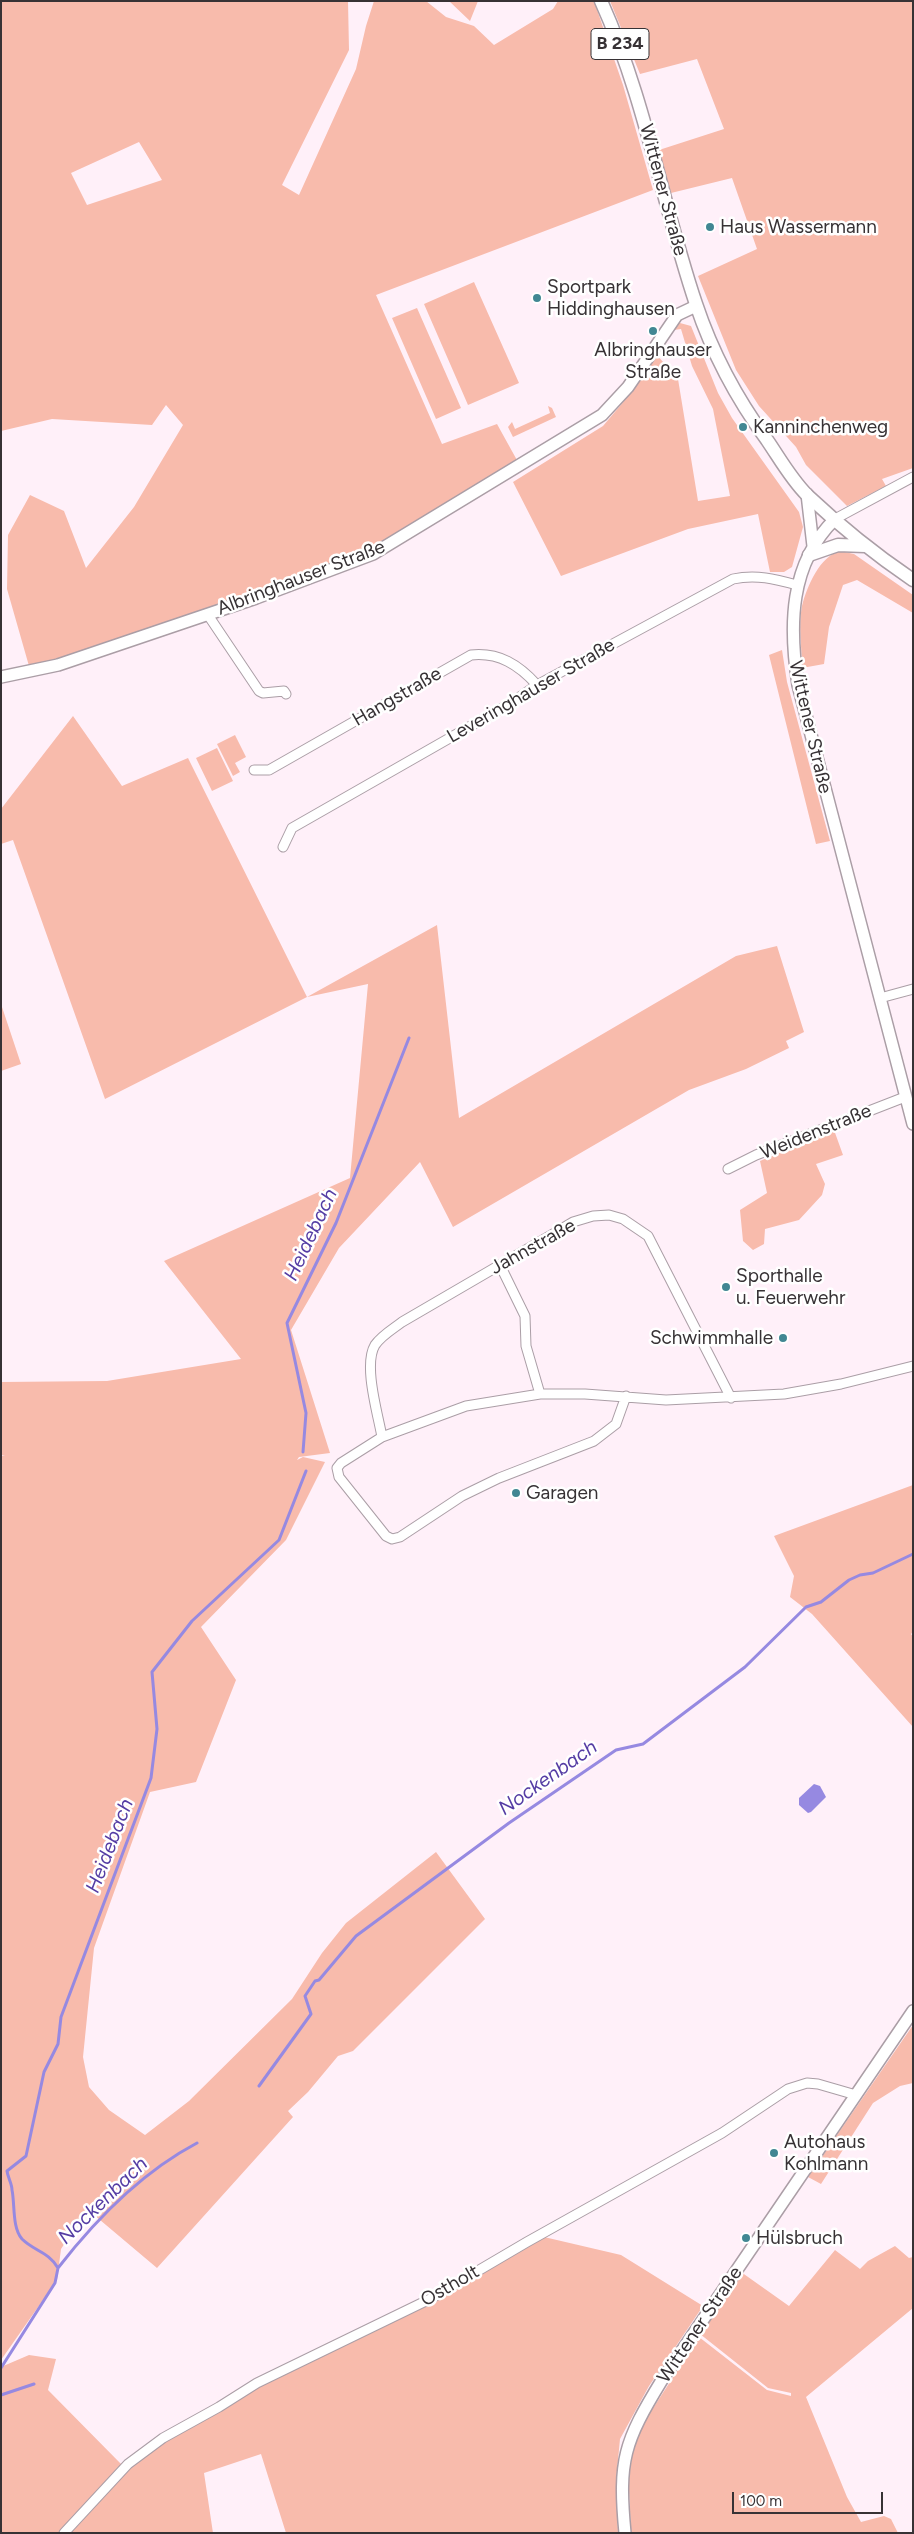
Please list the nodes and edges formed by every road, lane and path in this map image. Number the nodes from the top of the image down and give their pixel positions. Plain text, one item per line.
1 (601, 1) edge
2 (696, 306) junction
3 (913, 477) edge
4 (806, 494) junction
5 (835, 520) junction
6 (865, 546) junction
7 (811, 551) junction
8 (913, 580) edge
9 (798, 585) junction
10 (208, 615) junction
11 (1, 677) edge
12 (537, 685) junction
13 (286, 694) dead end
14 (254, 770) dead end
15 (283, 847) dead end
16 (913, 989) edge
17 (880, 998) junction
18 (905, 1097) junction
19 (913, 1124) edge
20 (728, 1169) dead end
21 (500, 1265) junction
22 (913, 1366) edge
23 (540, 1394) junction
24 (626, 1396) junction
25 (730, 1398) junction
26 (382, 1437) junction
27 (913, 2011) edge
28 (856, 2095) junction
29 (64, 2533) edge
30 (625, 2533) edge

1 - 2 main road, Wittener Straße / B 234
2 - 4 main road, Wittener Straße / B 234
2 - 10 main road, Albringhauser Straße
3 - 5 street
4 - 5 main road, Wittener Straße / B 234
4 - 7 main road
5 - 6 main road, B 234
5 - 7 main road, Wittener Straße
6 - 7 main road
6 - 8 main road, B 234
7 - 9 main road, Wittener Straße
9 - 12 street, Leveringhauser Straße
9 - 17 main road, Wittener Straße
10 - 11 main road, Albringhauser Straße
10 - 13 street, Albringhauser Straße
12 - 14 street, Hangstraße
12 - 15 street, Leveringhauser Straße
16 - 17 street
17 - 18 main road, Wittener Straße
18 - 19 main road, Wittener Straße
18 - 20 street, Weidenstraße
21 - 23 street
21 - 25 street, Jahnstraße
21 - 26 street, Jahnstraße
22 - 25 street
23 - 24 street
23 - 26 street
24 - 25 street
24 - 26 street
27 - 28 main road, Wittener Straße
28 - 29 street, Ostholt
28 - 30 main road, Wittener Straße

